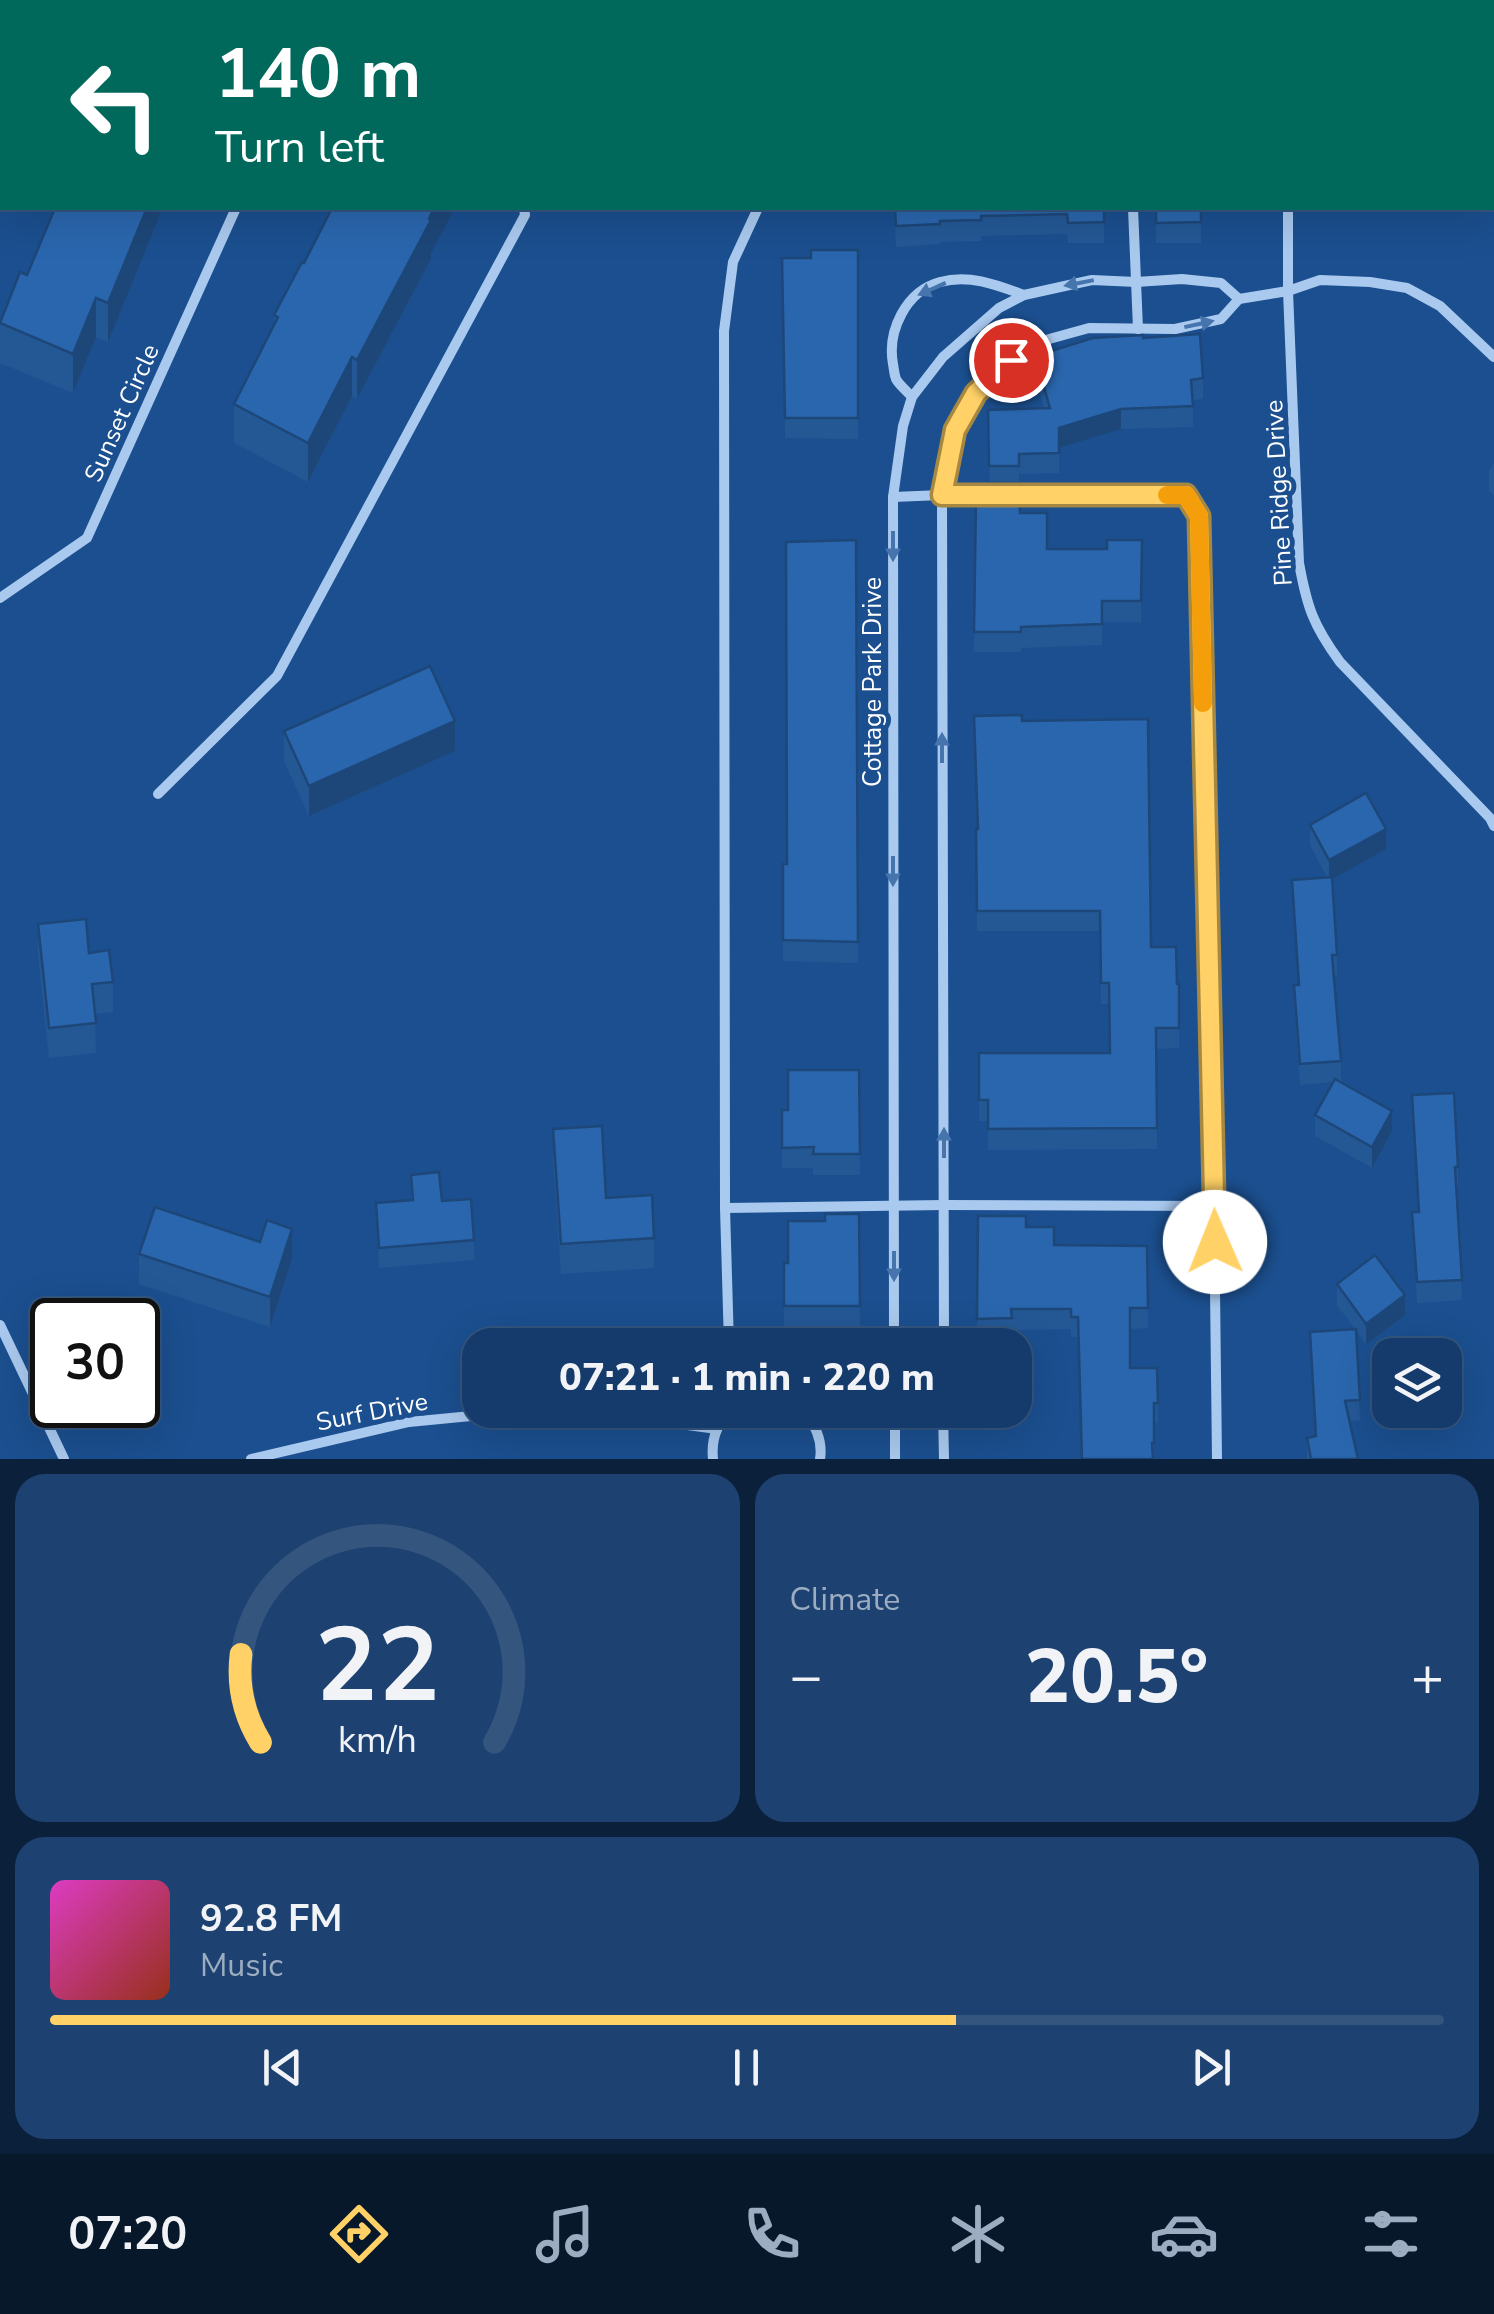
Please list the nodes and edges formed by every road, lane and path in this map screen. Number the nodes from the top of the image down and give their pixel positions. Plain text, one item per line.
1 (235, 210) edge
2 (524, 210) edge
3 (757, 210) edge
4 (1132, 210) edge
5 (1288, 210) edge
6 (1136, 282) junction
7 (1288, 291) junction
8 (1024, 295) junction
9 (1240, 299) junction
10 (1138, 329) junction
11 (1494, 357) edge
12 (912, 397) junction
13 (942, 495) junction
14 (893, 497) junction
15 (0, 598) edge
16 (158, 794) dead end
17 (1494, 826) edge
18 (944, 1205) junction
19 (894, 1206) junction
20 (1214, 1206) junction
21 (725, 1208) junction
22 (0, 1325) edge
23 (729, 1328) edge
24 (894, 1328) edge
25 (944, 1328) edge
26 (816, 1428) edge
27 (895, 1428) edge
28 (944, 1428) edge
29 (716, 1429) joint
30 (64, 1459) edge
31 (251, 1459) edge
32 (713, 1459) edge
33 (820, 1459) edge
34 (895, 1459) edge
35 (944, 1459) edge
36 (1218, 1459) edge

1 - 15 street, Sunset Circle
2 - 16 street
3 - 21 street
4 - 6 street
5 - 7 street, Pine Ridge Drive
6 -> 8 street, Cottage Park Drive
6 - 9 street, Cottage Park Drive
6 - 10 street
7 - 9 street
7 - 11 street
7 - 17 street, Pine Ridge Drive
8 - 12 street, Cottage Park Drive
8 -> 12 street
10 -> 9 street
10 - 13 street
12 - 14 street, Cottage Park Drive
13 - 14 street
18 -> 13 street
13 - 20 street
14 -> 19 street, Cottage Park Drive
18 - 19 street
18 - 20 street
18 - 25 street
19 - 21 street
19 -> 24 street, Cottage Park Drive
20 - 36 street
21 - 23 street
22 - 30 street
26 - 33 street
27 - 34 street
28 - 35 street
29 - 31 street, Surf Drive
29 - 32 street

